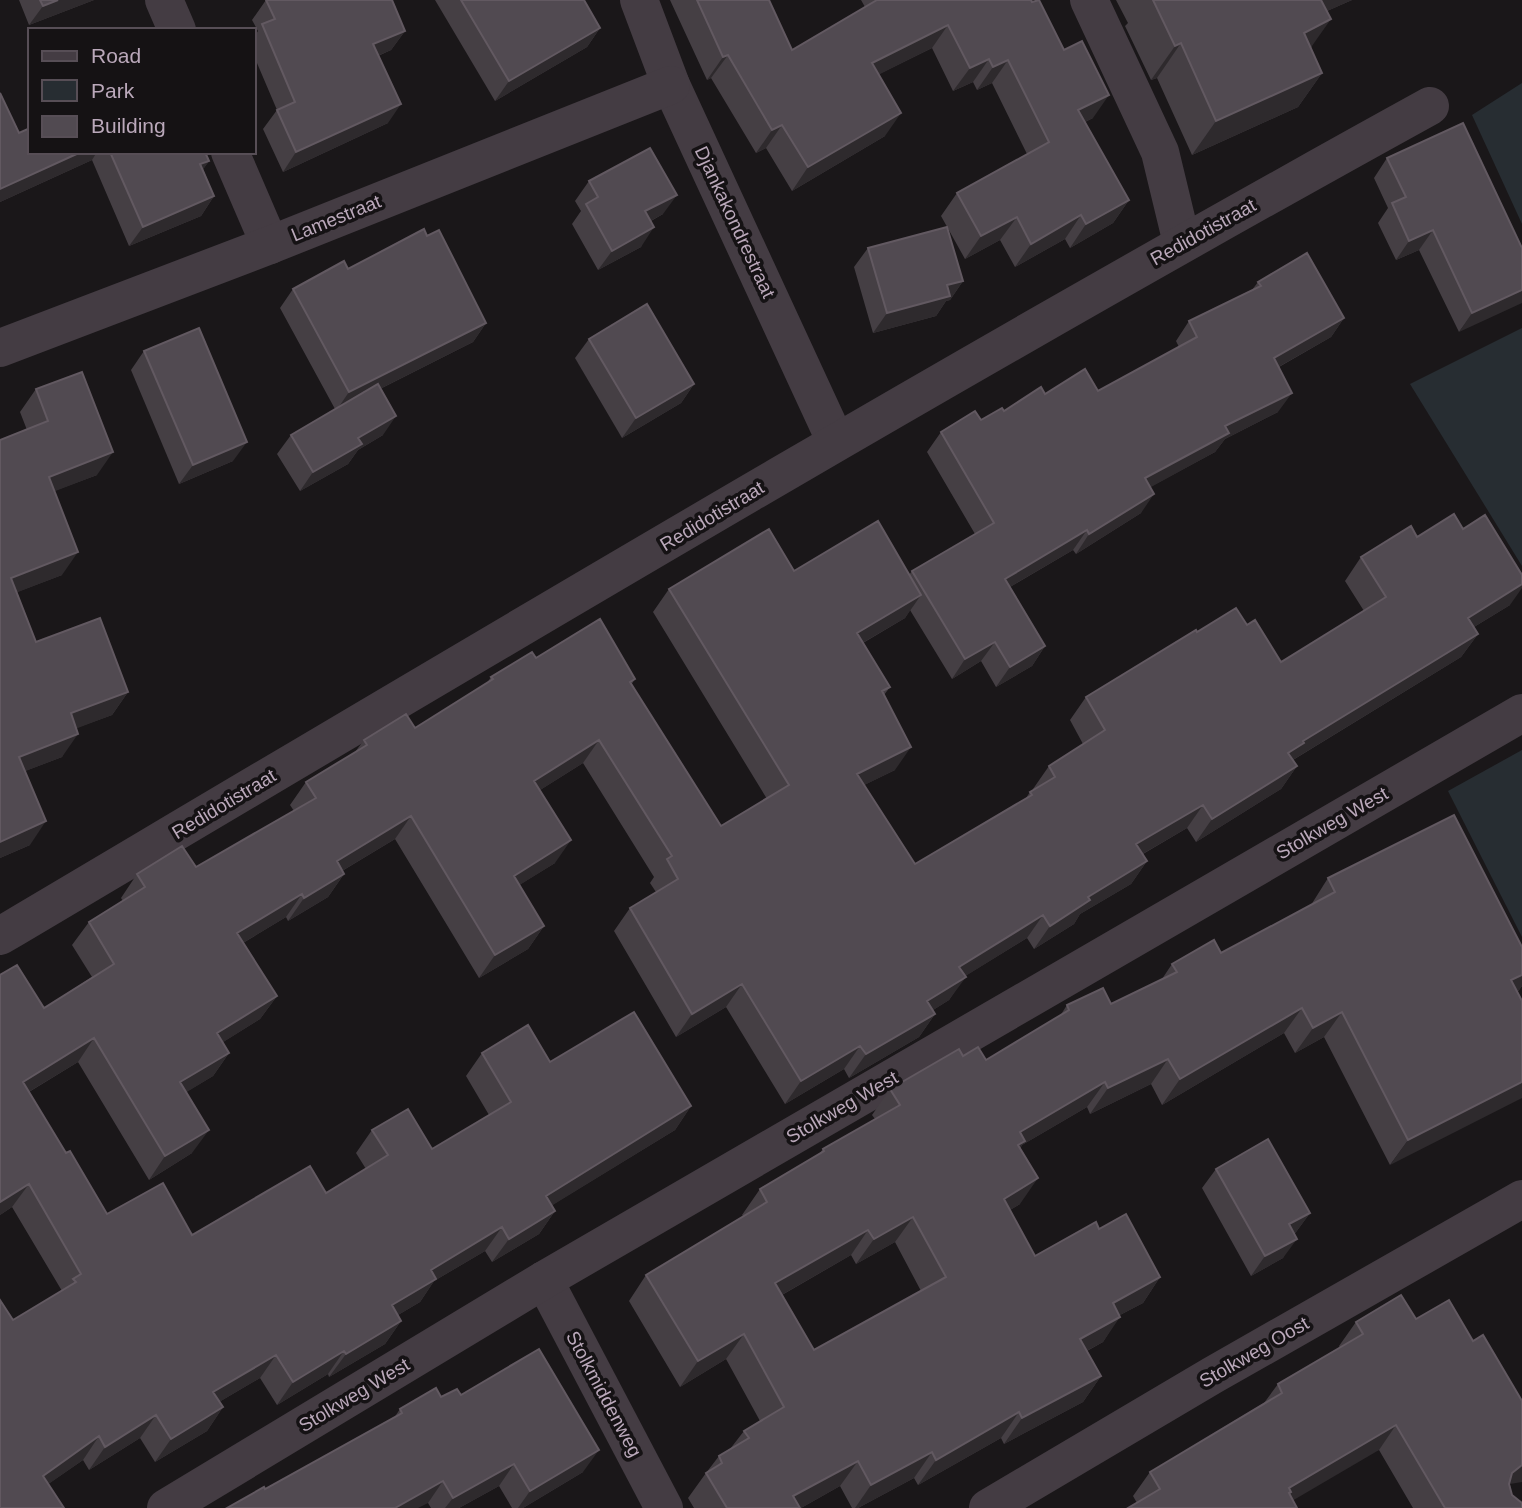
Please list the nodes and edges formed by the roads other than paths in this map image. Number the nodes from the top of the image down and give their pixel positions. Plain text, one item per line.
1 (164, 0) edge
2 (639, 0) edge
3 (1089, 0) edge
4 (176, 28) edge
5 (671, 85) junction
6 (1430, 106) dead end
7 (231, 154) edge
8 (1182, 243) junction
9 (270, 244) junction
10 (0, 348) edge
11 (836, 442) junction
12 (1522, 713) edge
13 (0, 936) edge
14 (1522, 1199) edge
15 (544, 1280) junction
16 (166, 1508) edge
17 (664, 1508) edge
18 (988, 1508) edge

1 - 4 street
2 - 5 street, Djankakondrestraat
3 - 8 street
5 - 9 street, Lamestraat
5 - 11 street, Djankakondrestraat
6 - 8 street, Redidotistraat
7 - 9 street
8 - 11 street, Redidotistraat
9 - 10 street, Lamestraat
11 - 13 street, Redidotistraat
12 - 15 street, Stolkweg West
14 - 18 street, Stolkweg Oost
15 - 16 street, Stolkweg West
15 - 17 street, Stolkmiddenweg

